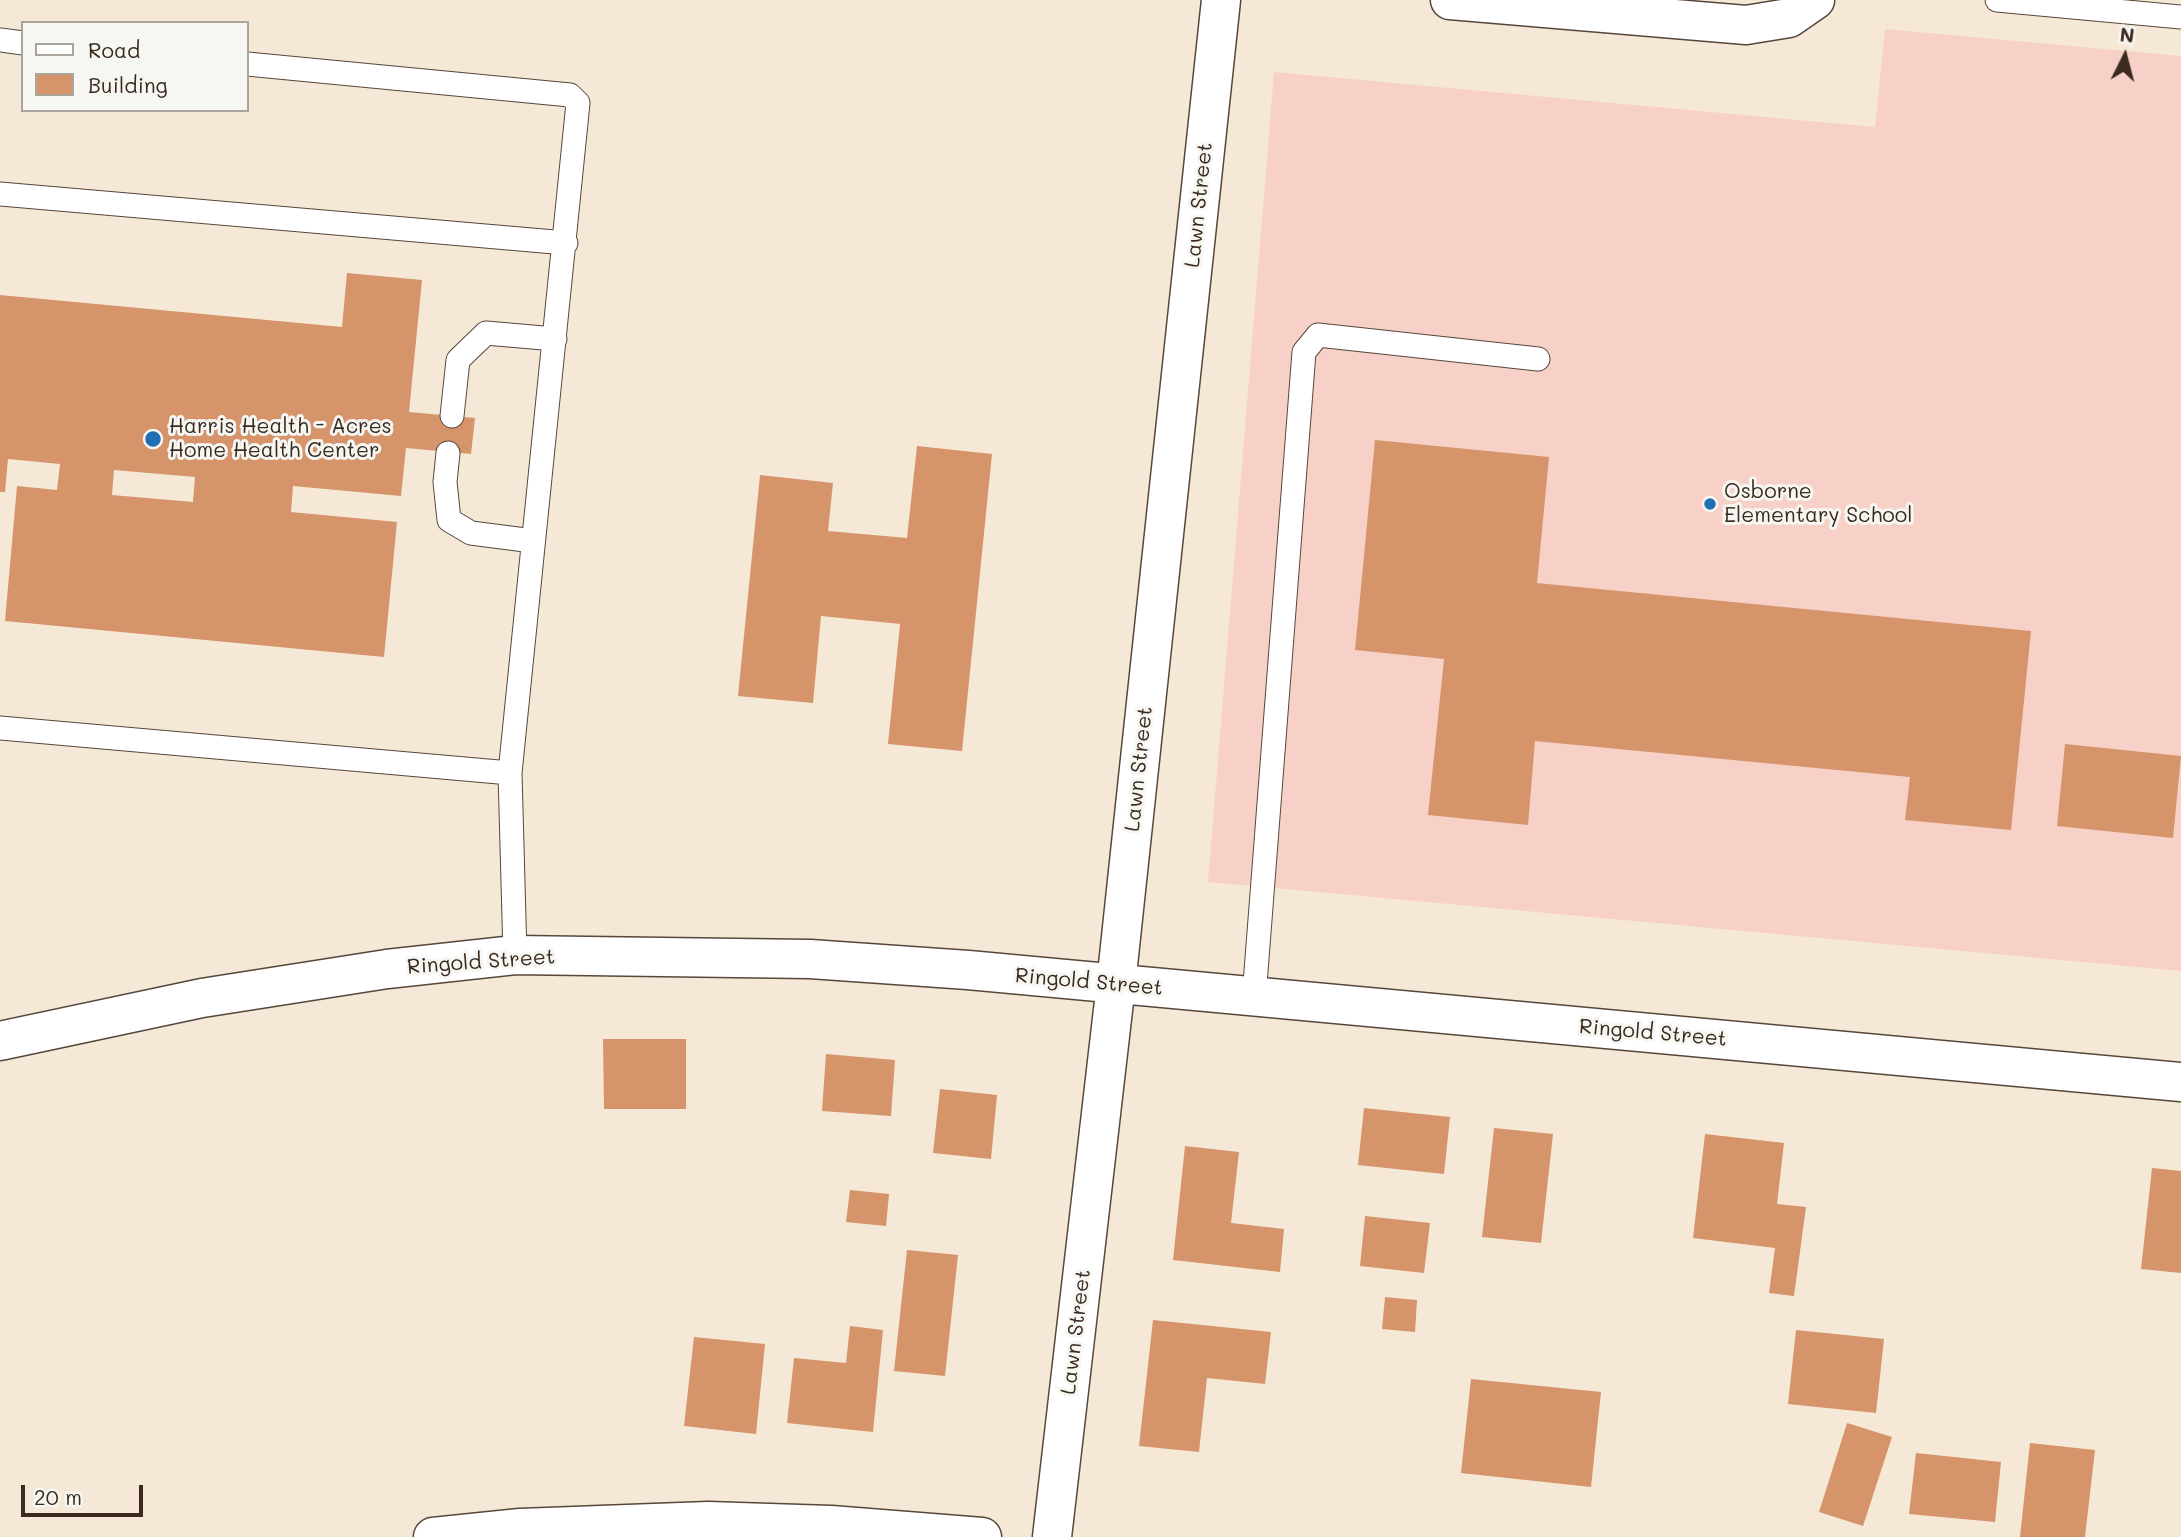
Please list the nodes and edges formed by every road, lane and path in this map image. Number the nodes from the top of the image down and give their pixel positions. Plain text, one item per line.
1 (1222, 0) edge
2 (1450, 0) edge
3 (1815, 0) edge
4 (1997, 0) edge
5 (2181, 17) edge
6 (0, 40) edge
7 (21, 43) edge
8 (248, 64) edge
9 (0, 194) edge
10 (566, 243) junction
11 (555, 339) junction
12 (1538, 359) dead end
13 (452, 416) dead end
14 (447, 453) dead end
15 (533, 541) junction
16 (0, 727) edge
17 (510, 773) junction
18 (514, 955) junction
19 (1116, 984) junction
20 (1254, 997) junction
21 (0, 1041) edge
22 (2181, 1082) edge
23 (433, 1537) edge
24 (982, 1537) edge
25 (1052, 1537) edge

1 - 19 street, Lawn Street
2 - 3 street
4 - 5 lane
6 - 7 lane
8 - 10 lane
9 - 10 lane
10 - 11 lane
11 - 13 lane
11 - 15 lane
12 - 20 lane
14 - 15 lane
15 - 17 lane
16 - 17 lane
17 - 18 lane
18 - 19 street, Ringold Street
18 - 21 street, Ringold Street
19 - 20 street, Ringold Street
19 - 25 street, Lawn Street
20 - 22 street, Ringold Street
23 - 24 street

